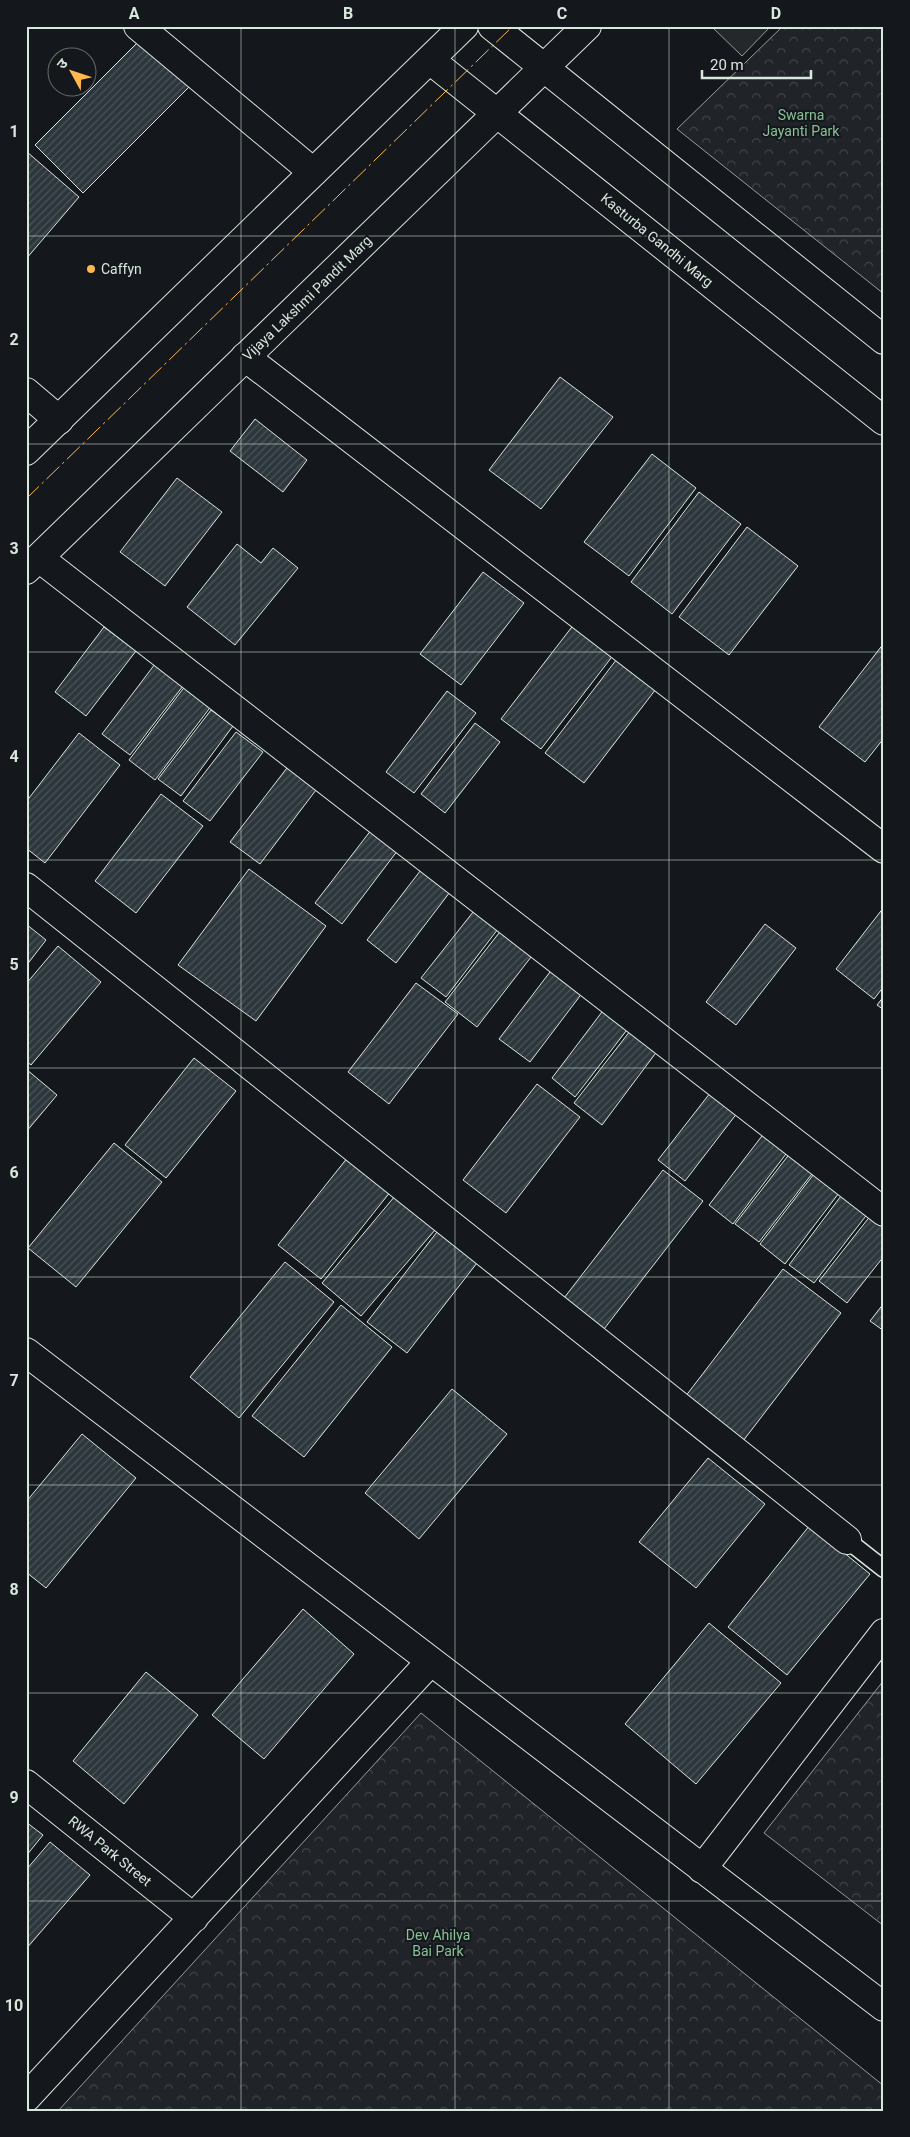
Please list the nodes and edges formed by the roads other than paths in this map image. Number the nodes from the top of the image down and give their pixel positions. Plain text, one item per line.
1 (138, 26) edge
2 (464, 26) edge
3 (492, 26) edge
4 (587, 26) edge
5 (430, 60) junction
6 (545, 68) junction
7 (498, 113) junction
8 (313, 172) junction
9 (884, 340) edge
10 (245, 357) junction
11 (26, 392) edge
12 (59, 420) junction
13 (884, 420) edge
14 (26, 451) edge
15 (32, 564) edge
16 (884, 848) edge
17 (26, 887) edge
18 (884, 1212) edge
19 (26, 1352) edge
20 (847, 1540) joint
21 (884, 1569) edge
22 (884, 1633) edge
23 (431, 1662) junction
24 (26, 1784) edge
25 (702, 1869) junction
26 (194, 1918) junction
27 (884, 2007) edge
28 (26, 2098) edge

1 - 8 street
2 - 5 street
3 - 6 street
4 - 6 street, Vijaya Lakshmi Pandit Marg
5 - 7 street, Kasturba Gandhi Marg
5 - 8 street
6 - 7 street, Vijaya Lakshmi Pandit Marg
6 - 9 street
7 - 10 street, Vijaya Lakshmi Pandit Marg
7 - 13 street, Kasturba Gandhi Marg
8 - 12 street
10 - 15 street, Vijaya Lakshmi Pandit Marg
10 - 16 street
11 - 12 street
12 - 14 street
15 - 18 street
17 - 20 street
19 - 23 street
20 - 21 lane
22 - 25 street
23 - 25 street
23 - 26 street
24 - 26 street, RWA Park Street
25 - 27 street
26 - 28 street

